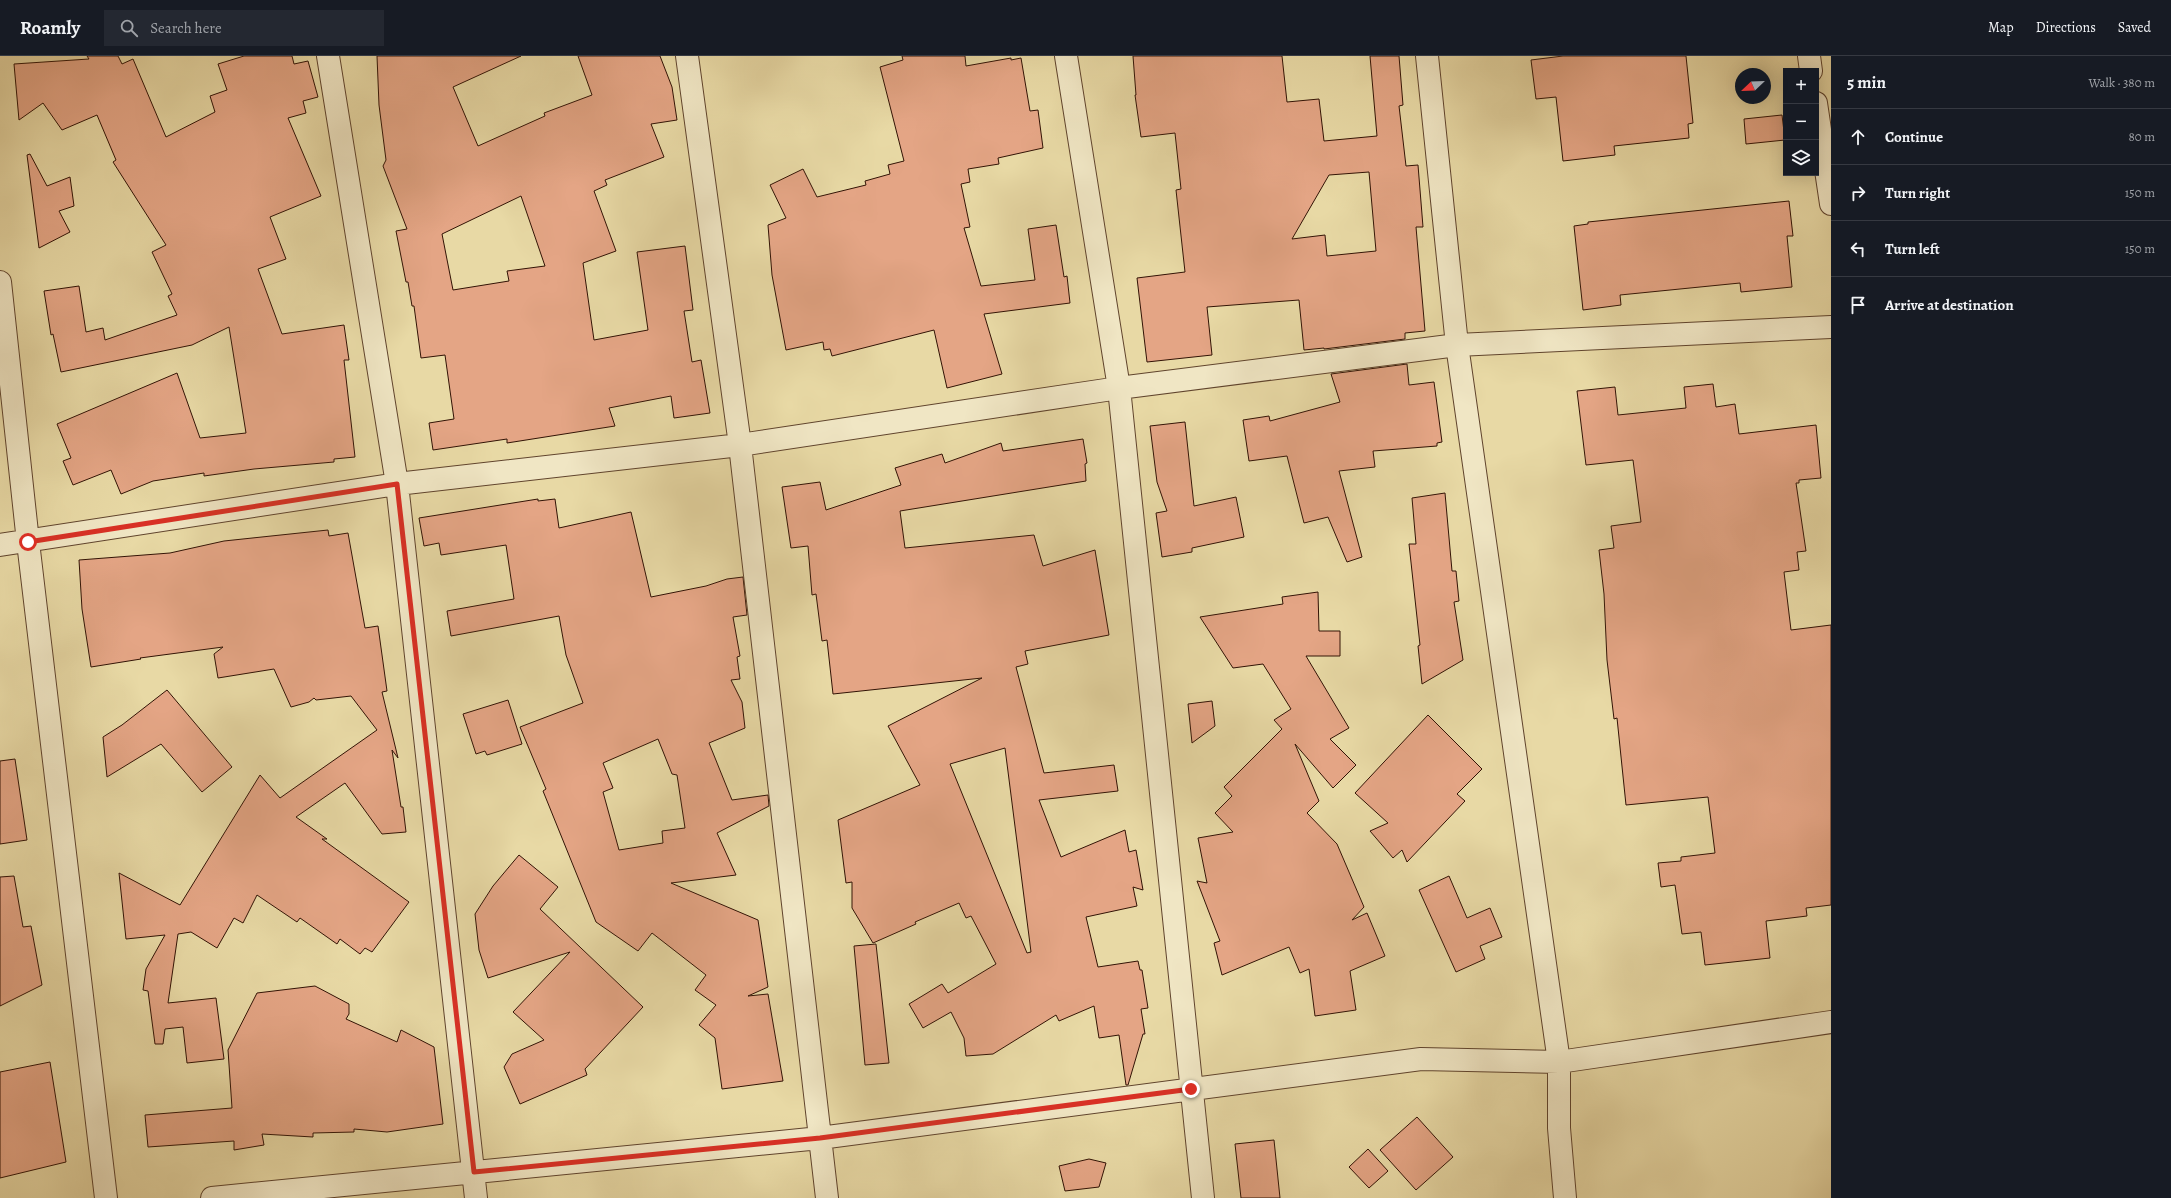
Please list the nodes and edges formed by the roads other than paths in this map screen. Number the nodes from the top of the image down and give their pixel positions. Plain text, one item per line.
1 (328, 56) edge
2 (687, 56) edge
3 (1066, 56) edge
4 (1427, 56) edge
5 (1809, 56) edge
6 (1811, 68) edge
7 (1816, 104) edge
8 (1831, 204) edge
9 (0, 282) edge
10 (1831, 327) edge
11 (1457, 345) junction
12 (1119, 388) junction
13 (740, 445) junction
14 (397, 484) junction
15 (28, 542) junction
16 (0, 545) edge
17 (1831, 1022) edge
18 (1559, 1062) junction
19 (1191, 1089) junction
20 (820, 1138) junction
21 (474, 1172) junction
22 (106, 1198) edge
23 (212, 1198) edge
24 (476, 1198) edge
25 (827, 1198) edge
26 (1204, 1198) edge
27 (1565, 1198) edge

1 - 14 street
2 - 13 street
3 - 12 street
4 - 11 street
5 - 6 street
7 - 8 street
9 - 15 street
10 - 11 street
11 - 12 street
11 - 18 street
12 - 13 street
12 - 19 street
13 - 14 street
13 - 20 street
14 - 15 street
14 - 21 street
15 - 16 street
15 - 22 street
17 - 18 street
18 - 19 street
18 - 27 street
19 - 20 street
19 - 26 street
20 - 21 street
20 - 25 street
21 - 23 street
21 - 24 street

